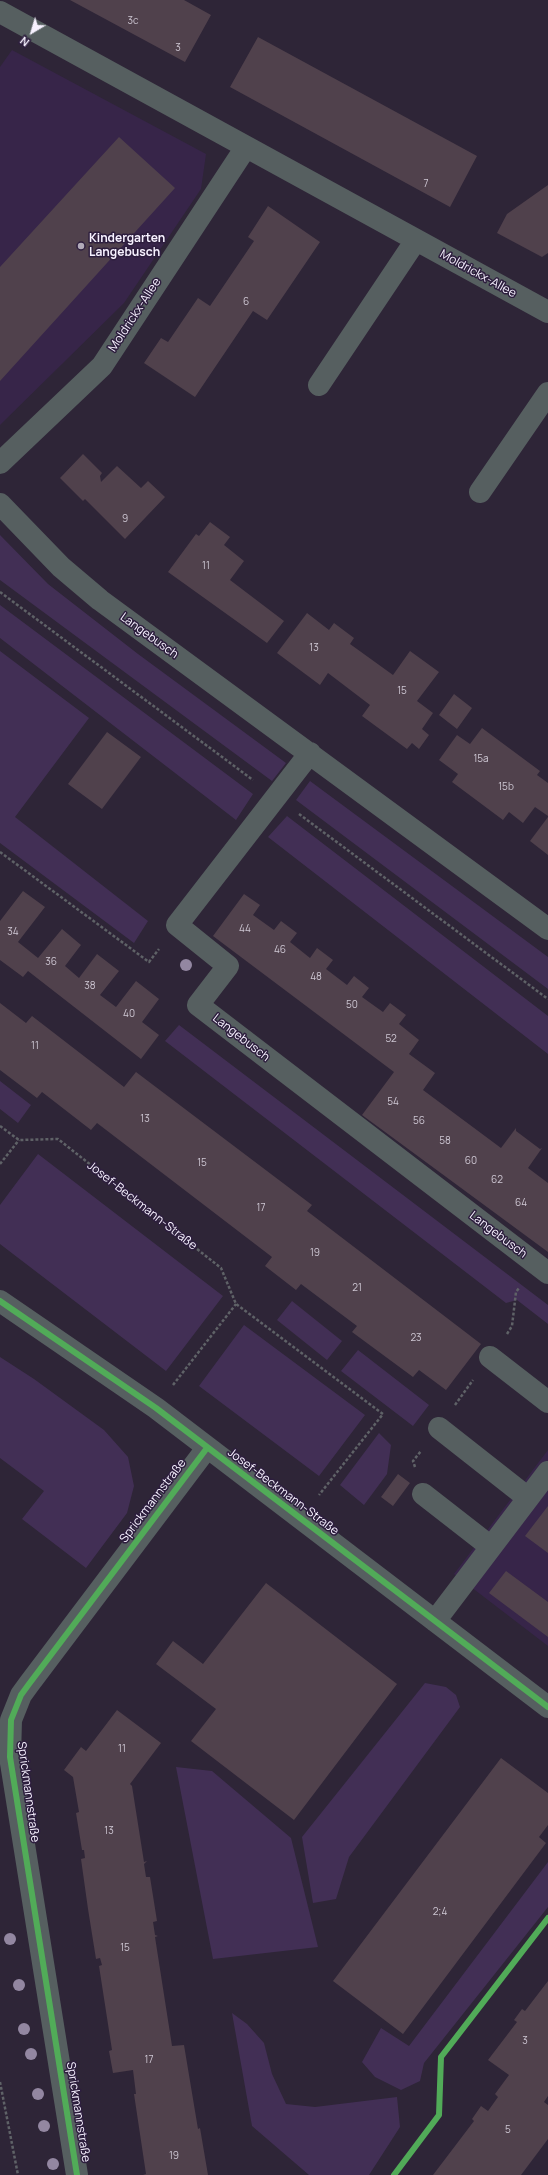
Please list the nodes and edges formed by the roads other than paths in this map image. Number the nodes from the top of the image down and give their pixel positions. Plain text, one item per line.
1 (0, 12) edge
2 (246, 147) junction
3 (416, 240) junction
4 (546, 308) edge
5 (319, 385) dead end
6 (548, 393) edge
7 (0, 463) edge
8 (480, 492) dead end
9 (0, 504) edge
10 (310, 753) junction
11 (548, 929) edge
12 (548, 1273) edge
13 (0, 1301) edge
14 (490, 1356) dead end
15 (548, 1402) edge
16 (439, 1428) dead end
17 (207, 1448) junction
18 (548, 1472) edge
19 (423, 1494) dead end
20 (528, 1498) junction
21 (491, 1548) junction
22 (435, 1621) junction
23 (548, 1707) edge
24 (77, 2175) edge

1 - 2 street, Moldrickx-Allee
2 - 3 street, Moldrickx-Allee
2 - 7 street, Moldrickx-Allee
3 - 4 street, Moldrickx-Allee
3 - 5 street
6 - 8 street
9 - 10 street, Langebusch
10 - 11 street, Langebusch
10 - 12 street, Langebusch
13 - 17 street, Josef-Beckmann-Straße
14 - 15 street
16 - 20 street
17 - 22 street, Josef-Beckmann-Straße
17 - 24 street, Sprickmannstraße
18 - 20 street
19 - 21 street
20 - 21 street
21 - 22 street
22 - 23 street, Josef-Beckmann-Straße

